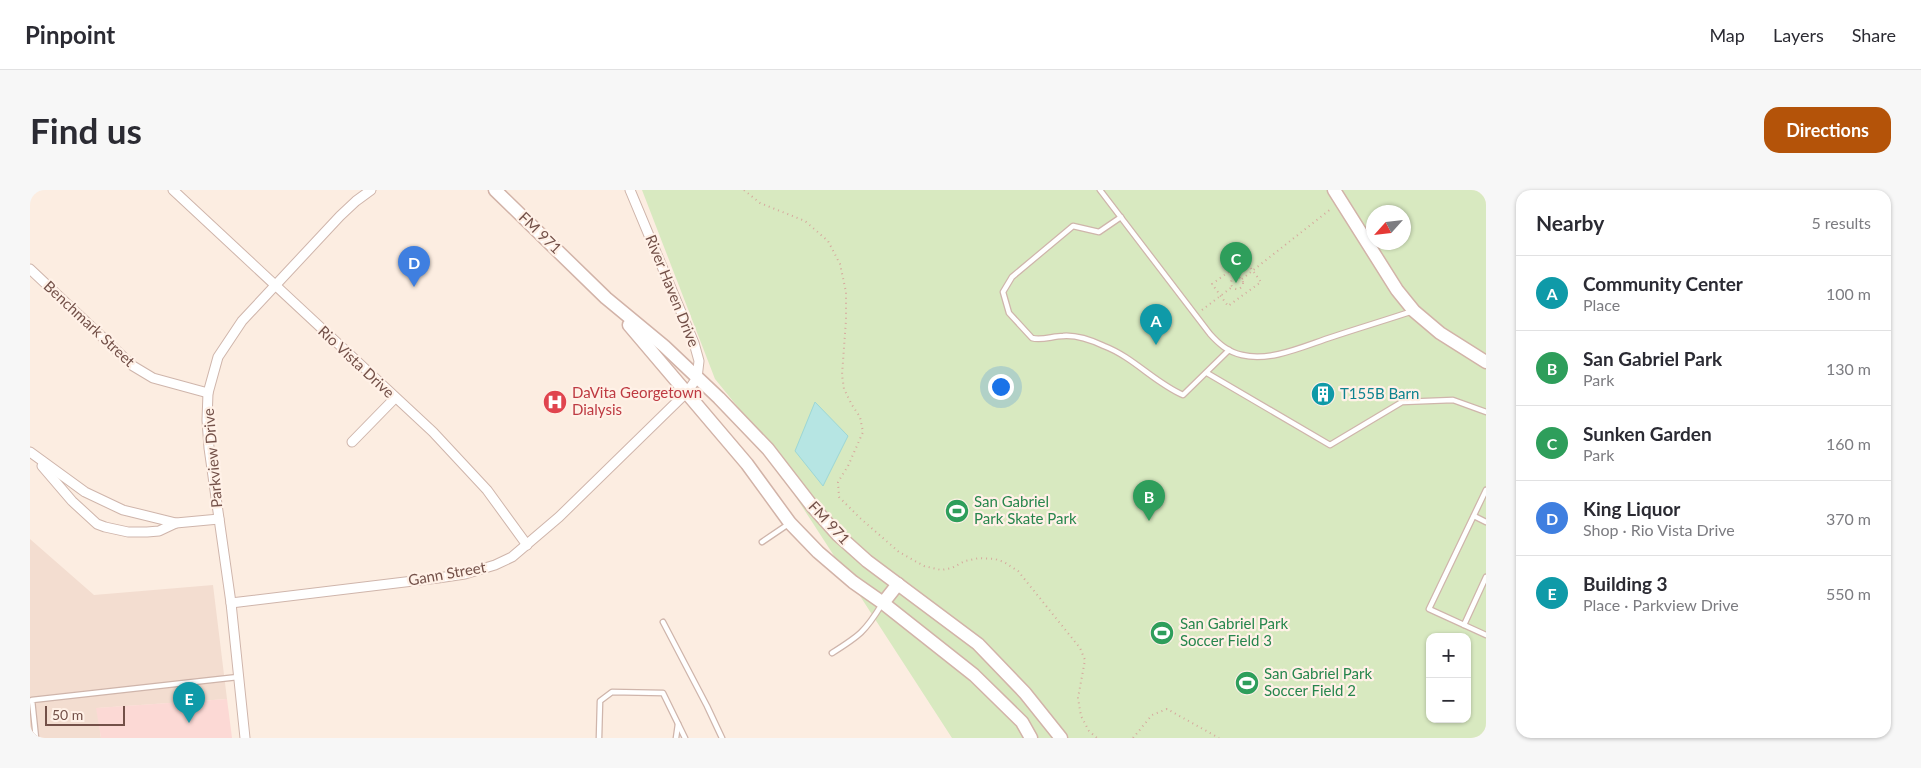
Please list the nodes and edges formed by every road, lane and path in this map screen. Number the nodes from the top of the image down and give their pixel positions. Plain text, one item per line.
1 (173, 190) edge
2 (363, 190) edge
3 (371, 190) edge
4 (495, 190) edge
5 (630, 190) edge
6 (744, 190) edge
7 (1100, 190) edge
8 (1334, 190) edge
9 (356, 201) junction
10 (1341, 202) junction
11 (1121, 217) junction
12 (30, 269) edge
13 (1253, 271) junction
14 (1242, 279) junction
15 (274, 286) junction
16 (1232, 287) junction
17 (1220, 296) junction
18 (606, 298) junction
19 (1414, 311) junction
20 (1196, 315) junction
21 (1229, 350) junction
22 (1486, 362) edge
23 (1207, 373) junction
24 (697, 378) junction
25 (687, 392) junction
26 (208, 393) junction
27 (395, 398) junction
28 (1486, 412) edge
29 (352, 442) dead end
30 (32, 454) edge
31 (1486, 490) edge
32 (1474, 516) junction
33 (218, 519) junction
34 (1486, 522) edge
35 (176, 523) junction
36 (790, 523) junction
37 (762, 542) dead end
38 (527, 545) junction
39 (1486, 577) edge
40 (898, 584) junction
41 (231, 603) junction
42 (883, 603) junction
43 (663, 622) dead end
44 (1464, 625) junction
45 (1486, 635) edge
46 (832, 653) dead end
47 (238, 677) junction
48 (678, 724) junction
49 (36, 738) edge
50 (245, 738) edge
51 (599, 738) edge
52 (676, 738) edge
53 (685, 738) edge
54 (722, 738) edge
55 (1031, 738) edge
56 (1061, 738) edge
57 (1097, 738) edge
58 (1133, 738) edge
59 (1219, 738) edge

1 - 15 street, Rio Vista Drive
2 - 9 street, Parkview Drive
3 - 9 street, Parkview Drive
4 - 18 main road, FM 971 / FM 971
5 - 24 street, River Haven Drive
6 - 57 path
7 - 11 lane
8 - 10 main road
9 - 15 street, Parkview Drive
10 - 13 path
10 - 19 main road
11 - 20 lane
11 - 23 lane
12 - 26 street, Benchmark Street
13 - 14 path
13 - 17 path
13 - 17 path
14 - 16 path
14 - 16 path
15 - 26 street, Parkview Drive
15 - 27 street, Rio Vista Drive
16 - 17 path
17 - 20 path
18 - 24 main road, FM 971 / FM 971
18 - 25 main road, FM 971 / FM 971
19 - 21 lane
19 - 22 main road
20 - 21 lane
21 - 23 lane
23 - 28 lane
24 - 25 street
24 - 40 main road, FM 971 / FM 971
25 - 36 main road, FM 971 / FM 971
25 - 38 street, Gann Street
26 - 33 street, Parkview Drive
27 - 29 street
27 - 38 street, Rio Vista Drive
30 - 35 street
30 - 35 street
31 - 32 lane
32 - 34 lane
32 - 44 lane
33 - 35 street
33 - 41 street, Parkview Drive
36 - 37 lane
36 - 42 main road, FM 971 / FM 971
38 - 41 street, Gann Street
39 - 44 lane
40 - 42 main road
40 - 56 main road, FM 971 / FM 971
41 - 47 street, Parkview Drive
42 - 46 lane
42 - 55 main road, FM 971 / FM 971
43 - 54 lane
44 - 45 lane
47 - 49 lane
47 - 50 street, Parkview Drive
48 - 51 lane
48 - 52 lane
48 - 53 lane
58 - 59 path

